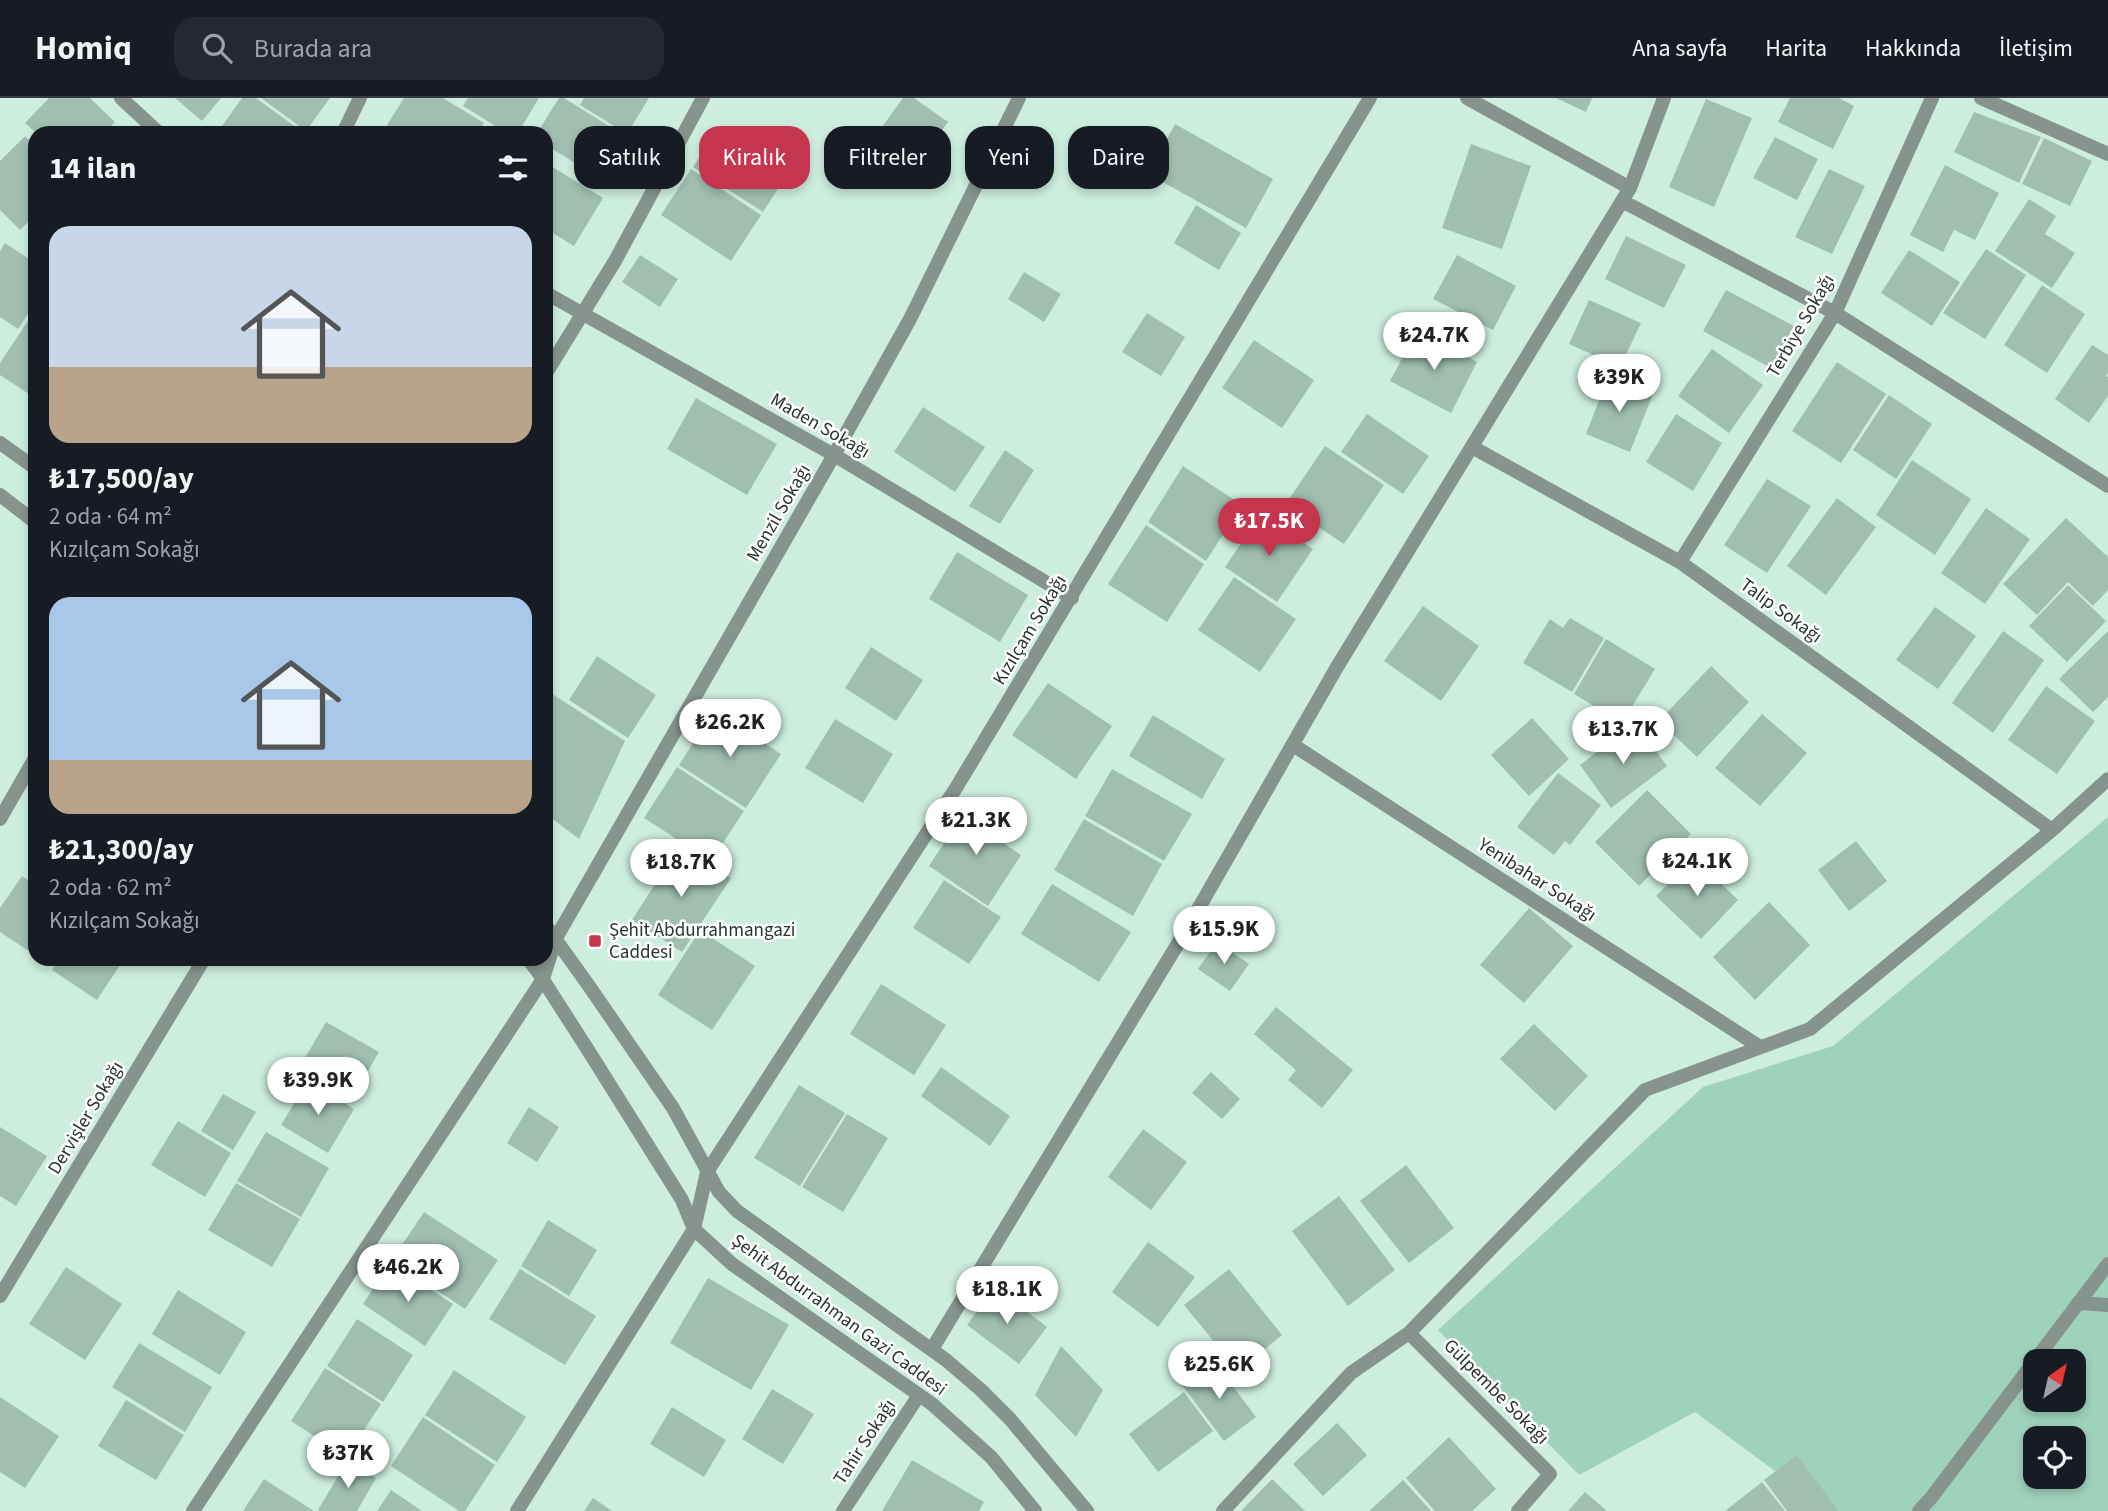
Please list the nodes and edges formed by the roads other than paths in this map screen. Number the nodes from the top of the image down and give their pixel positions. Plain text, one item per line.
1 (121, 98) edge
2 (360, 98) edge
3 (703, 98) edge
4 (1019, 98) edge
5 (1370, 98) edge
6 (1467, 98) edge
7 (1664, 98) edge
8 (1932, 98) edge
9 (1981, 98) edge
10 (151, 126) edge
11 (346, 126) edge
12 (2108, 154) edge
13 (1630, 188) junction
14 (1622, 201) junction
15 (553, 297) edge
16 (582, 313) junction
17 (1835, 313) junction
18 (553, 361) edge
19 (0, 443) edge
20 (1472, 447) junction
21 (834, 455) junction
22 (28, 463) edge
23 (2108, 486) edge
24 (0, 495) edge
25 (28, 517) edge
26 (1680, 562) junction
27 (1072, 598) junction
28 (1293, 745) junction
29 (28, 770) edge
30 (2108, 779) edge
31 (0, 819) edge
32 (2052, 830) junction
33 (553, 934) edge
34 (556, 938) junction
35 (553, 947) edge
36 (200, 966) edge
37 (533, 966) edge
38 (546, 966) edge
39 (542, 979) junction
40 (1760, 1047) junction
41 (707, 1172) junction
42 (694, 1229) junction
43 (2108, 1264) edge
44 (0, 1297) edge
45 (2078, 1303) junction
46 (2108, 1305) edge
47 (1409, 1333) junction
48 (932, 1349) junction
49 (919, 1395) junction
50 (193, 1511) edge
51 (517, 1511) edge
52 (843, 1511) edge
53 (1035, 1511) edge
54 (1087, 1511) edge
55 (1223, 1511) edge
56 (1518, 1511) edge
57 (1919, 1511) edge

1 - 10 street
2 - 11 street
3 - 16 street
4 - 21 street, Menzil Sokağı
5 - 27 street, Kızılçam Sokağı
6 - 13 street
7 - 13 street
8 - 17 street, Terbiye Sokağı
9 - 12 street
13 - 14 street
14 - 17 street
14 - 20 street
15 - 16 street, Maden Sokağı
16 - 18 street
16 - 21 street, Maden Sokağı
17 - 23 street
17 - 26 street, Terbiye Sokağı
19 - 22 street
20 - 26 street, Talip Sokağı
20 - 28 street
21 - 27 street, Maden Sokağı
21 - 34 street, Menzil Sokağı
24 - 25 street
26 - 32 street, Talip Sokağı
27 - 41 street, Kızılçam Sokağı
28 - 40 street, Yenibahar Sokağı
28 - 48 street
29 - 31 street
30 - 32 street
32 - 40 street
33 - 34 street, Şehit Abdurrahman Gazi Caddesi
34 - 35 street, Menzil Sokağı
34 - 41 street, Şehit Abdurrahman Gazi Caddesi
36 - 44 street, Dervişler Sokağı
37 - 39 street, Şehit Abdurrahman Gazi Caddesi
38 - 39 street, Menzil Sokağı
39 - 42 street, Şehit Abdurrahman Gazi Caddesi
39 - 50 street, Menzil Sokağı
40 - 47 street
41 - 42 street
41 - 48 street, Şehit Abdurrahman Gazi Caddesi
42 - 49 street, Şehit Abdurrahman Gazi Caddesi
42 - 51 street
43 - 45 street
45 - 46 street
45 - 57 street
47 - 55 street
47 - 56 street, Gülpembe Sokağı
48 - 54 street, Şehit Abdurrahman Gazi Caddesi
49 - 52 street, Tahir Sokağı
49 - 53 street, Şehit Abdurrahman Gazi Caddesi

